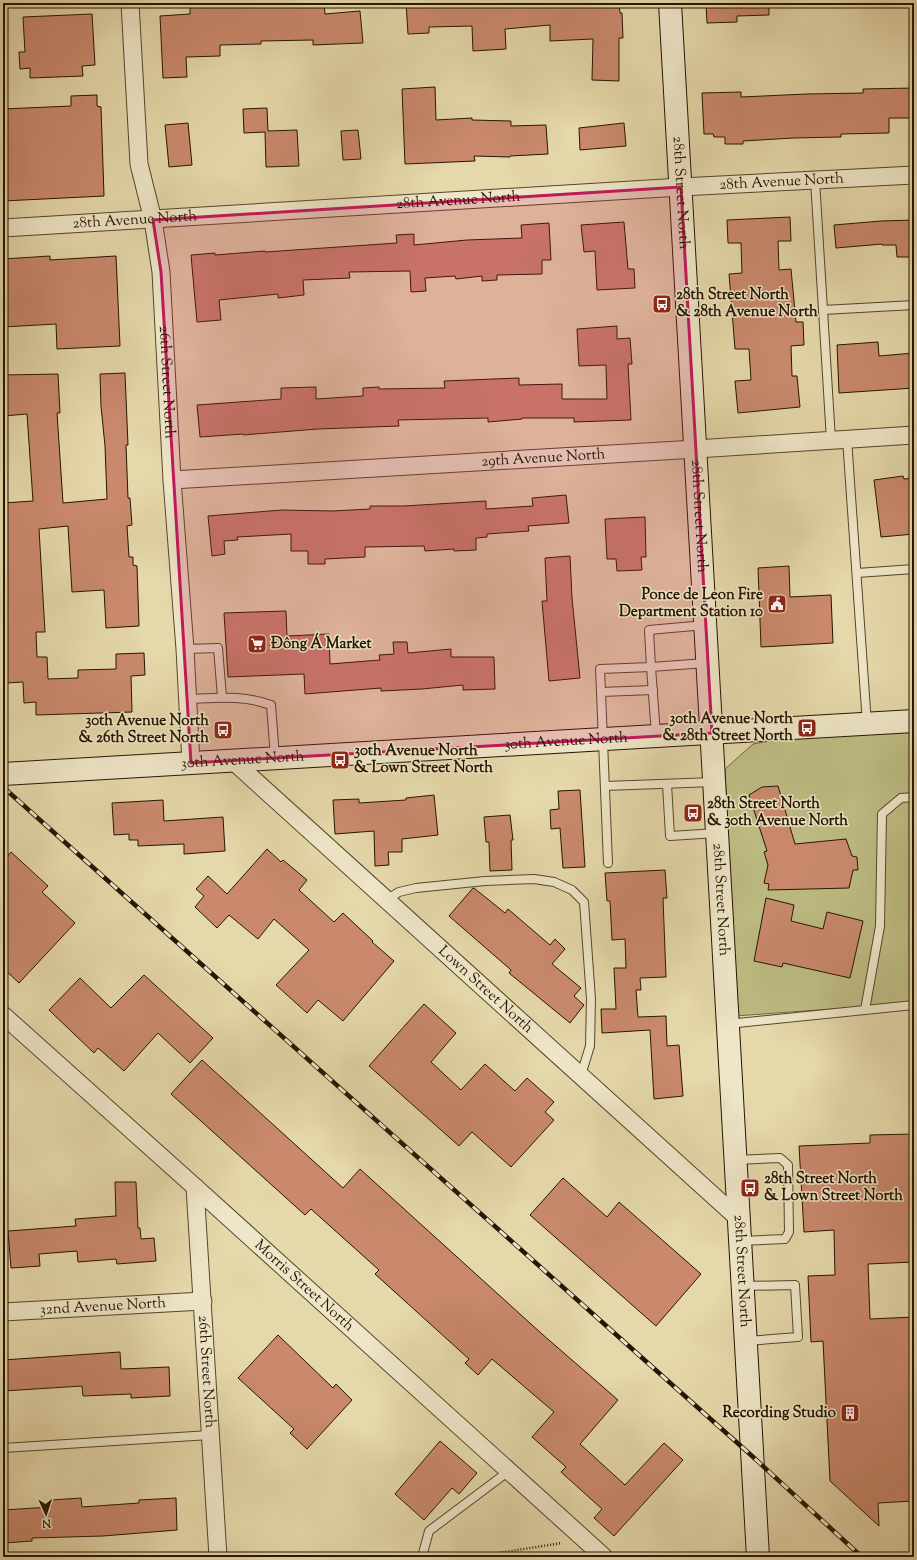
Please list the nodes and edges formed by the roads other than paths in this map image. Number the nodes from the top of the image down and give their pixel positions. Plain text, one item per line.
1 (130, 3) edge
2 (670, 3) edge
3 (914, 175) edge
4 (815, 180) junction
5 (681, 187) junction
6 (153, 220) junction
7 (3, 228) edge
8 (914, 305) edge
9 (823, 310) junction
10 (914, 434) edge
11 (839, 440) junction
12 (696, 449) junction
13 (172, 480) junction
14 (914, 569) edge
15 (856, 573) junction
16 (706, 625) junction
17 (185, 649) junction
18 (708, 663) junction
19 (651, 666) junction
20 (653, 690) junction
21 (602, 692) junction
22 (222, 697) junction
23 (188, 699) junction
24 (914, 721) edge
25 (867, 724) junction
26 (712, 733) junction
27 (656, 736) junction
28 (603, 739) junction
29 (275, 758) junction
30 (232, 760) junction
31 (190, 763) junction
32 (3, 774) edge
33 (714, 782) junction
34 (667, 784) junction
35 (605, 786) junction
36 (914, 797) edge
37 (717, 834) junction
38 (608, 863) dead end
39 (386, 900) junction
40 (914, 1005) edge
41 (865, 1010) junction
42 (3, 1015) edge
43 (728, 1024) junction
44 (581, 1075) junction
45 (736, 1160) junction
46 (195, 1187) junction
47 (739, 1219) junction
48 (740, 1241) junction
49 (743, 1286) junction
50 (203, 1302) junction
51 (3, 1312) edge
52 (746, 1341) junction
53 (210, 1435) junction
54 (3, 1448) edge
55 (509, 1471) junction
56 (218, 1557) edge
57 (422, 1557) edge
58 (604, 1557) edge
59 (758, 1557) edge

1 - 6 street, 26th Street North
2 - 5 street, 28th Street North
3 - 4 street, 28th Avenue North
4 - 5 street, 28th Avenue North
4 - 9 lane
5 - 6 street, 28th Avenue North
5 - 12 street, 28th Street North
6 - 7 street, 28th Avenue North
6 - 13 street, 26th Street North
8 - 9 lane
9 - 11 lane
10 - 11 street, 29th Avenue North
11 - 12 street, 29th Avenue North
11 - 15 lane
12 - 13 street, 29th Avenue North
12 - 16 street, 28th Street North
13 - 17 street, 26th Street North
14 - 15 lane
15 - 25 lane
16 - 18 street, 28th Street North
16 - 19 lane
17 - 22 lane
17 - 23 street, 26th Street North
18 - 19 lane
18 - 26 street, 28th Street North
19 - 20 lane
19 - 21 lane
20 - 21 lane
20 - 27 lane
21 - 28 lane
22 - 23 lane
22 - 29 lane
23 - 31 street, 26th Street North
24 - 25 street, 30th Avenue North
25 - 26 street, 30th Avenue North
26 - 27 street, 30th Avenue North
26 - 33 street, 28th Street North
27 - 28 street, 30th Avenue North
28 - 29 street, 30th Avenue North
28 - 35 lane
29 - 30 street, 30th Avenue North
30 - 31 street, 30th Avenue North
30 - 39 street, Lown Street North
31 - 32 street, 30th Avenue North
33 - 34 lane
33 - 37 street, 28th Street North
34 - 35 lane
34 - 37 lane
35 - 38 lane
36 - 41 lane
37 - 43 street, 28th Street North
39 - 44 street, Lown Street North
39 - 44 lane
40 - 41 lane
41 - 43 lane
42 - 46 street, Morris Street North
43 - 45 street, 28th Street North
44 - 47 street, Lown Street North
45 - 47 street, 28th Street North
45 - 48 lane
46 - 50 street, 26th Street North
46 - 55 street, Morris Street North
47 - 48 street, 28th Street North
48 - 49 street, 28th Street North
49 - 52 street, 28th Street North
49 - 52 lane
50 - 51 street, 32nd Avenue North
50 - 53 street, 26th Street North
52 - 59 street, 28th Street North
53 - 54 lane
53 - 56 street, 26th Street North
55 - 57 lane
55 - 58 street, Morris Street North

